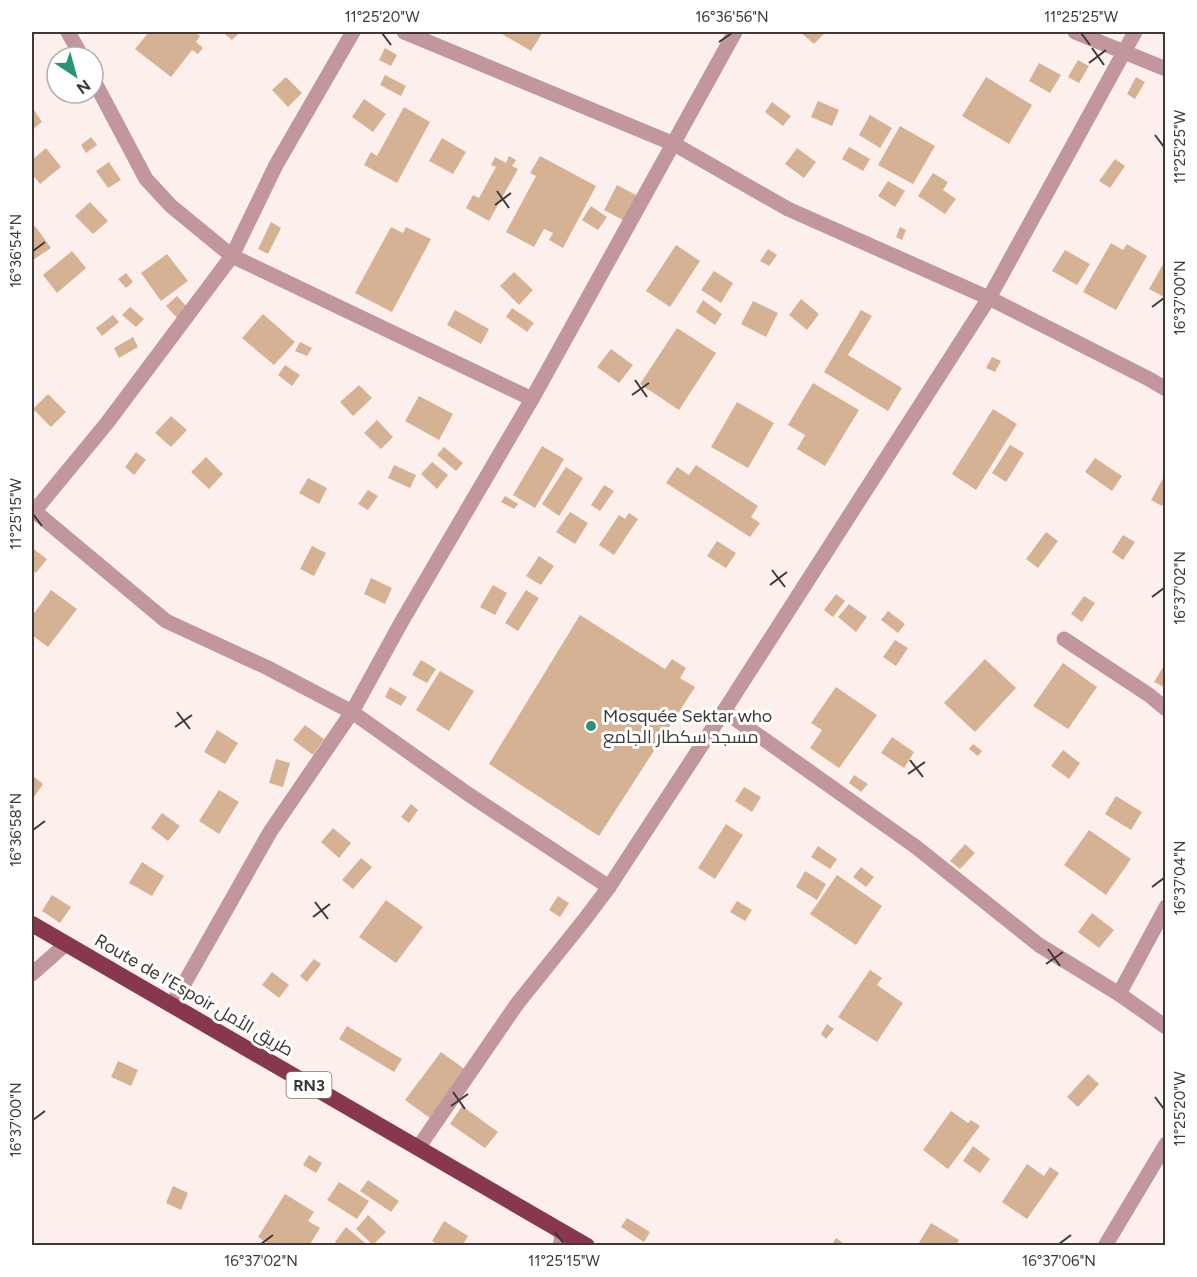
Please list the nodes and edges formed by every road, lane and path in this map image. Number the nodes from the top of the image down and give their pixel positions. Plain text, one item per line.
1 (353, 32) edge
2 (404, 32) edge
3 (735, 32) edge
4 (1075, 32) edge
5 (1135, 32) edge
6 (1124, 52) junction
7 (1166, 69) edge
8 (105, 102) edge
9 (674, 144) junction
10 (232, 256) junction
11 (989, 298) junction
12 (1166, 389) edge
13 (532, 399) junction
14 (32, 512) edge
15 (1064, 639) dead end
16 (1166, 709) edge
17 (352, 711) junction
18 (724, 711) junction
19 (609, 887) junction
20 (1166, 907) edge
21 (32, 924) edge
22 (66, 944) junction
23 (32, 974) edge
24 (1119, 994) junction
25 (172, 1005) junction
26 (1166, 1027) edge
27 (1166, 1144) edge
28 (418, 1148) junction
29 (562, 1239) edge
30 (587, 1245) edge
31 (1105, 1245) edge

1 - 10 street
2 - 9 street
3 - 9 street
4 - 6 street
5 - 6 street
6 - 7 street
6 - 11 street
8 - 10 street
9 - 11 street
9 - 13 street
10 - 13 street
10 - 14 street
11 - 12 street
11 - 18 street
13 - 17 street
14 - 17 street
15 - 16 street
17 - 19 street
17 - 25 street
18 - 19 street
18 - 24 street
19 - 28 street
20 - 24 street
21 - 22 highway, Route de l’Espoir طريق الأمل / RN3
22 - 23 street
22 - 25 highway, Route de l’Espoir طريق الأمل / RN3
24 - 26 street
25 - 28 highway, Route de l’Espoir طريق الأمل / RN3
27 - 31 street
28 - 29 highway, Route de l’Espoir طريق الأمل / RN3
29 - 30 highway, Route de l’Espoir طريق الأمل / RN3

